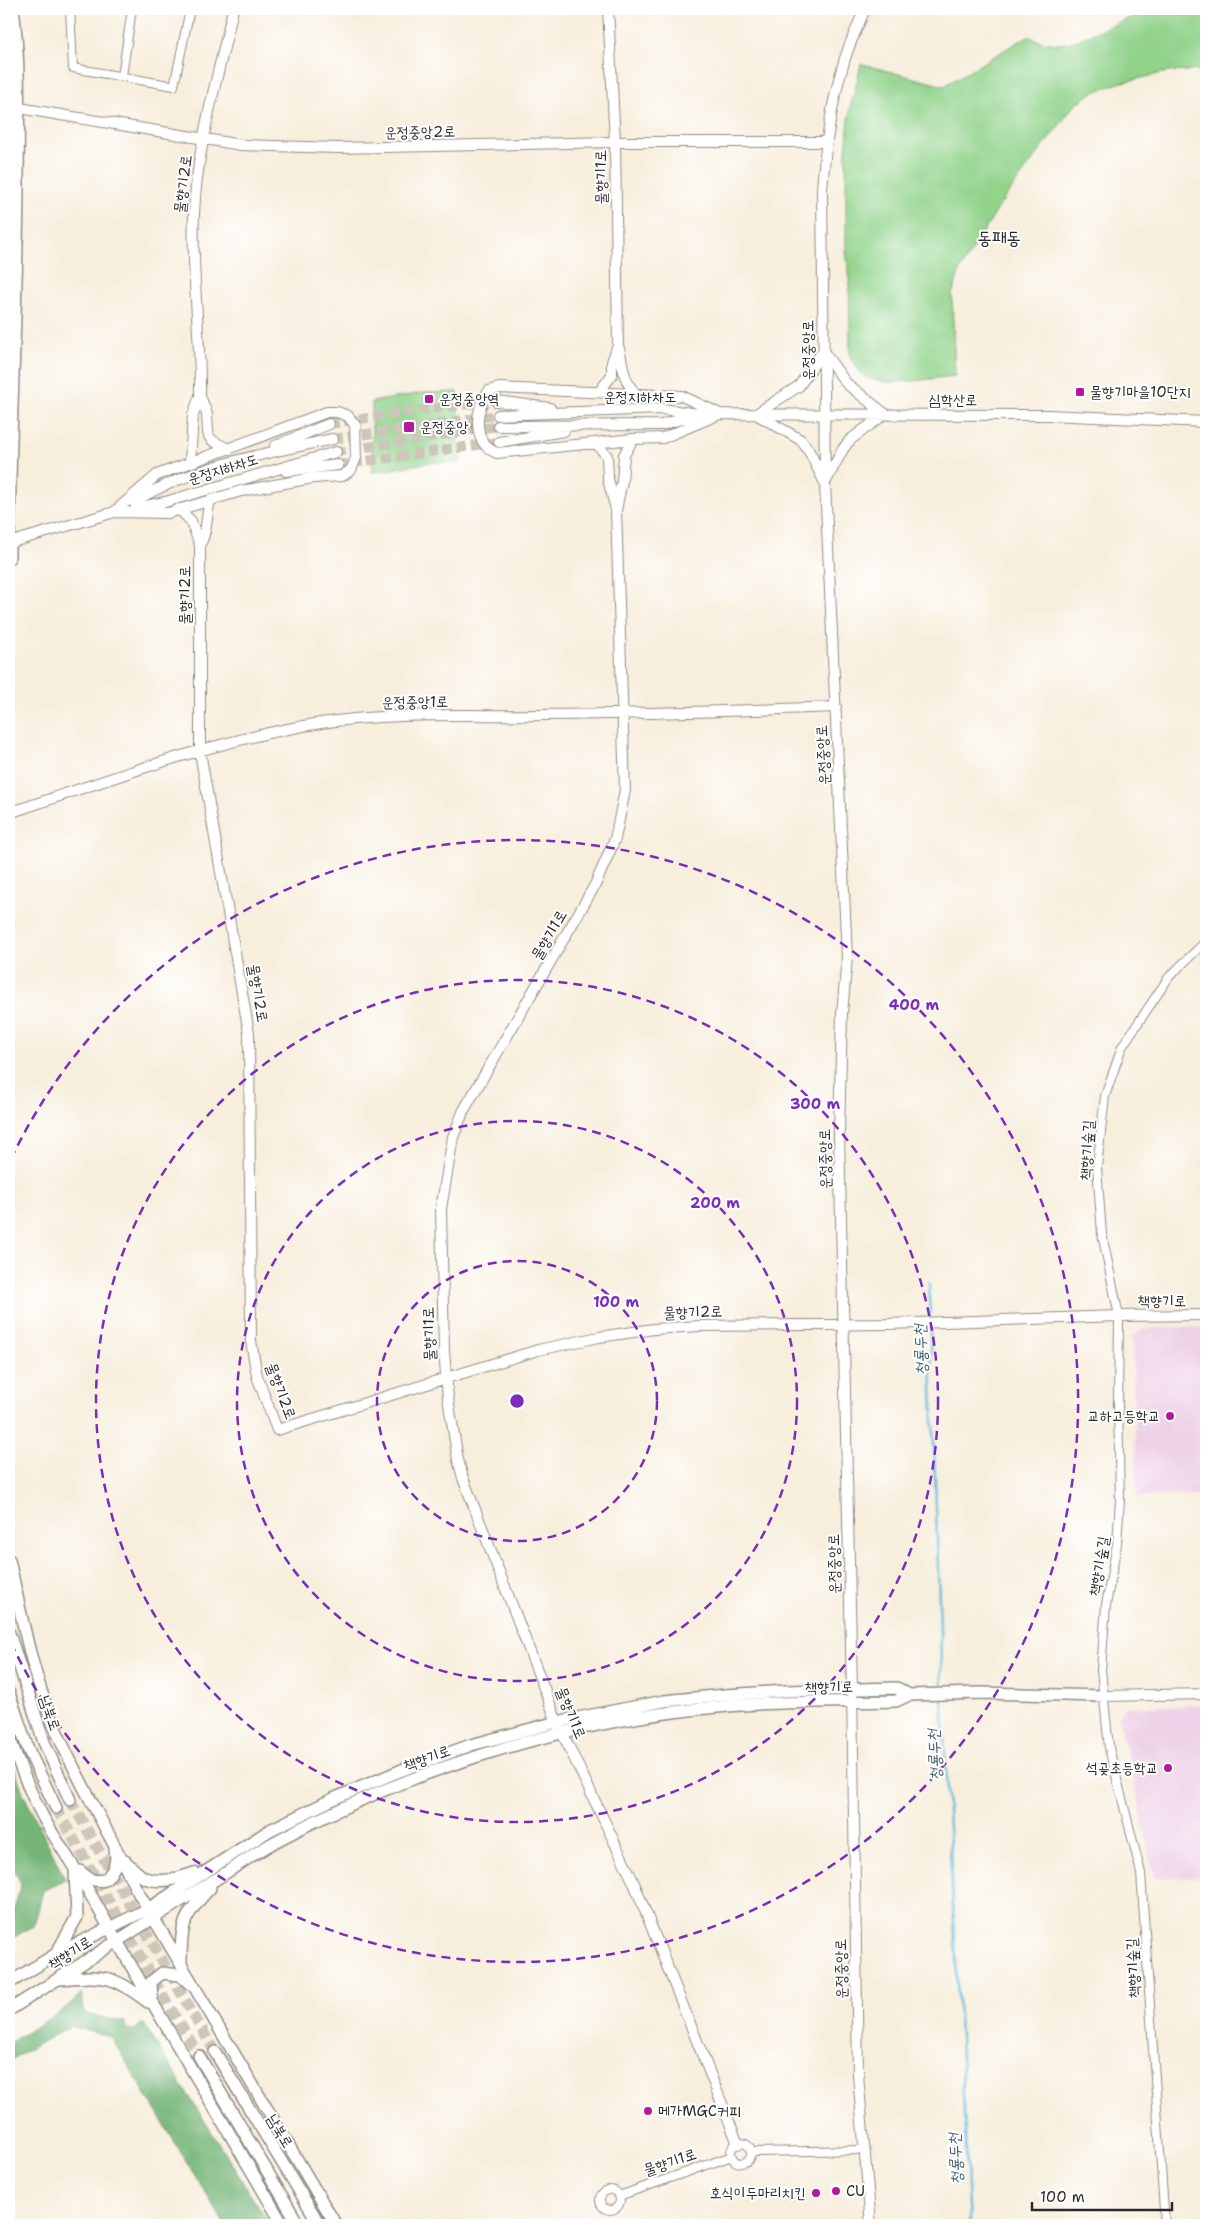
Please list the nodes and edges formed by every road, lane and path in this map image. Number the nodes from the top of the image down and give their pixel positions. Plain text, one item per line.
1 (13, 9) edge
2 (70, 9) edge
3 (132, 9) edge
4 (190, 9) edge
5 (233, 9) edge
6 (608, 9) edge
7 (865, 9) edge
8 (122, 76) junction
9 (19, 108) junction
10 (204, 139) junction
11 (615, 142) junction
12 (825, 142) junction
13 (618, 345) junction
14 (824, 351) junction
15 (599, 392) junction
16 (636, 394) junction
17 (200, 396) junction
18 (496, 401) tunnel mouth
19 (578, 412) junction
20 (699, 414) junction
21 (720, 414) junction
22 (756, 414) junction
23 (824, 414) junction
24 (885, 414) junction
25 (498, 415) tunnel mouth
26 (1206, 422) edge
27 (330, 424) tunnel mouth
28 (498, 426) tunnel mouth
29 (592, 426) junction
30 (333, 438) tunnel mouth
31 (634, 439) junction
32 (499, 442) tunnel mouth
33 (596, 443) junction
34 (229, 449) junction
35 (336, 452) tunnel mouth
36 (250, 456) junction
37 (190, 463) junction
38 (9, 465) edge
39 (338, 465) tunnel mouth
40 (250, 476) junction
41 (825, 482) junction
42 (210, 500) junction
43 (180, 509) junction
44 (616, 510) junction
45 (116, 512) junction
46 (9, 543) edge
47 (200, 545) junction
48 (9, 558) edge
49 (836, 707) junction
50 (623, 714) junction
51 (200, 752) junction
52 (9, 812) edge
53 (1206, 940) edge
54 (1119, 1316) junction
55 (1206, 1316) edge
56 (843, 1323) junction
57 (447, 1379) junction
58 (9, 1560) edge
59 (9, 1633) edge
60 (852, 1690) junction
61 (9, 1693) edge
62 (1206, 1694) edge
63 (909, 1695) junction
64 (1103, 1696) junction
65 (852, 1702) junction
66 (557, 1722) junction
67 (562, 1734) junction
68 (9, 1736) edge
69 (70, 1800) tunnel mouth
70 (56, 1808) tunnel mouth
71 (114, 1845) junction
72 (121, 1859) junction
73 (75, 1867) junction
74 (210, 1868) junction
75 (220, 1877) junction
76 (151, 1913) junction
77 (109, 1928) junction
78 (116, 1940) junction
79 (55, 1954) junction
80 (181, 1964) junction
81 (58, 1979) junction
82 (9, 1983) edge
83 (195, 1987) junction
84 (152, 2005) junction
85 (9, 2010) edge
86 (215, 2052) tunnel mouth
87 (199, 2056) tunnel mouth
88 (738, 2144) junction
89 (864, 2150) junction
90 (751, 2152) junction
91 (732, 2156) junction
92 (619, 2196) dead end
93 (284, 2225) edge
94 (299, 2225) edge
95 (320, 2225) edge
96 (336, 2225) edge
97 (871, 2225) edge
98 (1165, 2225) edge

1 - 9 main road
2 - 8 street
3 - 8 street
4 - 8 street
5 - 10 street, 물향기2로
6 - 11 street, 물향기1로
7 - 12 street, 운정중앙로
9 - 10 street, 운정중앙2로
9 - 38 main road
10 - 11 street, 운정중앙2로
10 - 17 street, 물향기2로
11 - 12 street, 운정중앙2로
11 - 13 street, 물향기1로
12 - 14 street, 운정중앙로
13 - 15 street
13 - 16 street
14 - 22 street
14 - 23 street, 운정중앙로
14 - 24 street
15 - 16 street
15 - 33 street
16 - 21 street
17 - 34 street
17 - 37 street
18 - 19 street
19 - 20 street, 운정지하차도
19 - 25 street, 운정지하차도
20 - 21 street, 심학산로
20 - 29 street, 운정지하차도
21 - 22 street, 심학산로
21 - 31 street
22 - 23 street, 심학산로
22 - 41 street
23 - 24 street, 심학산로
23 - 41 street, 운정중앙로
24 - 26 street, 심학산로
24 - 41 street
27 - 36 street
28 - 29 street, 운정지하차도
29 - 32 street
30 - 36 street
31 - 33 street
31 - 44 street
33 - 44 street
34 - 37 street
34 - 42 street
35 - 40 street, 운정지하차도
36 - 45 street
37 - 45 street
38 - 46 main road
39 - 40 street
40 - 45 street, 운정지하차도
41 - 49 street, 운정중앙로
42 - 43 street
42 - 47 street
43 - 45 street
43 - 47 street
44 - 50 street, 물향기1로
45 - 46 street
46 - 48 main road
47 - 51 street, 물향기2로
49 - 50 street, 운정중앙1로
49 - 56 street, 운정중앙로
50 - 51 street, 운정중앙1로
50 - 57 street, 물향기1로
51 - 52 street, 운정중앙1로
51 - 57 street, 물향기2로
53 - 54 street, 책향기숲길
54 - 55 street, 책향기로
54 - 56 street, 물향기2로
54 - 64 street, 책향기숲길
56 - 57 street, 물향기2로
56 - 60 street, 운정중앙로
57 - 66 street, 물향기1로
58 - 71 main road
59 - 69 main road, 남북로
60 - 63 main road, 책향기로
60 - 65 street, 운정중앙로
60 - 66 main road, 책향기로
61 - 70 main road
62 - 64 street, 책향기로
63 - 64 main road, 책향기로
63 - 65 main road, 책향기로
64 - 98 street, 책향기숲길
65 - 67 main road, 책향기로
65 - 89 street, 운정중앙로
66 - 67 street, 물향기1로
66 - 74 main road, 책향기로
67 - 75 main road, 책향기로
67 - 88 street, 물향기1로
68 - 73 main road
71 - 72 main road
71 - 73 main road
72 - 74 main road
72 - 76 main road
73 - 77 main road
73 - 79 main road
74 - 76 main road, 책향기로
75 - 76 main road, 책향기로
75 - 80 main road
76 - 77 main road, 책향기로
76 - 78 main road, 책향기로
76 - 80 main road
77 - 78 main road
77 - 79 main road, 책향기로
78 - 81 main road, 책향기로
78 - 84 main road
79 - 82 main road, 책향기로
80 - 83 main road
81 - 84 main road
81 - 85 main road, 책향기로
83 - 84 main road
83 - 96 main road
84 - 93 main road
86 - 95 main road, 남북로
87 - 94 main road, 남북로
88 - 90 street
88 - 91 street
89 - 90 street
89 - 97 street, 운정중앙로
90 - 91 street
91 - 92 street, 물향기1로

